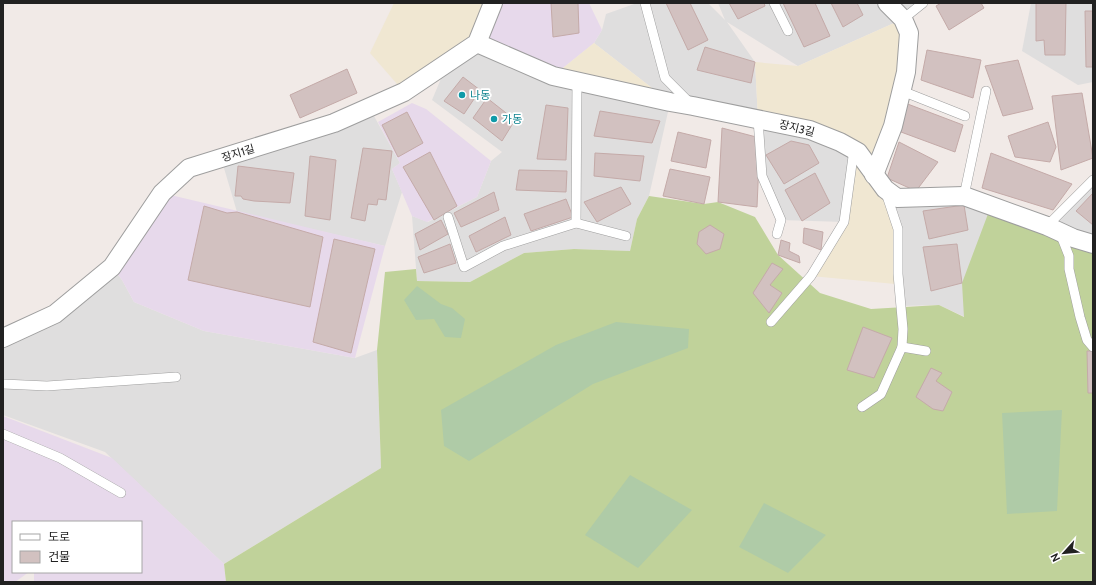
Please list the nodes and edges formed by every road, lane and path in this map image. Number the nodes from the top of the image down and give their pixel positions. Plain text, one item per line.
1 (493, 3) edge
2 (645, 3) edge
3 (774, 3) edge
4 (887, 3) edge
5 (923, 3) edge
6 (903, 20) junction
7 (788, 31) dead end
8 (478, 43) junction
9 (577, 82) junction
10 (902, 91) junction
11 (986, 91) dead end
12 (694, 106) junction
13 (965, 116) dead end
14 (758, 119) junction
15 (854, 149) junction
16 (874, 175) junction
17 (1093, 180) edge
18 (885, 189) junction
19 (964, 196) junction
20 (448, 217) dead end
21 (576, 223) junction
22 (1053, 229) junction
23 (777, 234) dead end
24 (626, 236) dead end
25 (1093, 244) edge
26 (771, 322) dead end
27 (3, 338) edge
28 (902, 347) junction
29 (1093, 347) edge
30 (926, 351) dead end
31 (176, 377) dead end
32 (3, 384) edge
33 (862, 407) dead end
34 (3, 434) edge
35 (121, 493) dead end

1 - 8 street
2 - 12 lane
3 - 7 lane
4 - 6 street
5 - 6 lane
6 - 10 street
8 - 9 street, 장지3길
8 - 27 street, 장지1길
9 - 12 street, 장지3길
9 - 21 lane
10 - 13 lane
10 - 16 street
11 - 19 lane
12 - 14 street, 장지3길
14 - 15 street, 장지3길
14 - 23 lane
15 - 16 street, 장지3길
15 - 26 lane
16 - 18 street, 장지3길
17 - 22 lane
18 - 19 street, 장지3길
18 - 28 lane
19 - 22 street, 장지3길
20 - 21 lane
21 - 24 lane
22 - 25 street, 장지3길
22 - 29 lane
28 - 30 lane
28 - 33 lane
31 - 32 lane
34 - 35 lane

